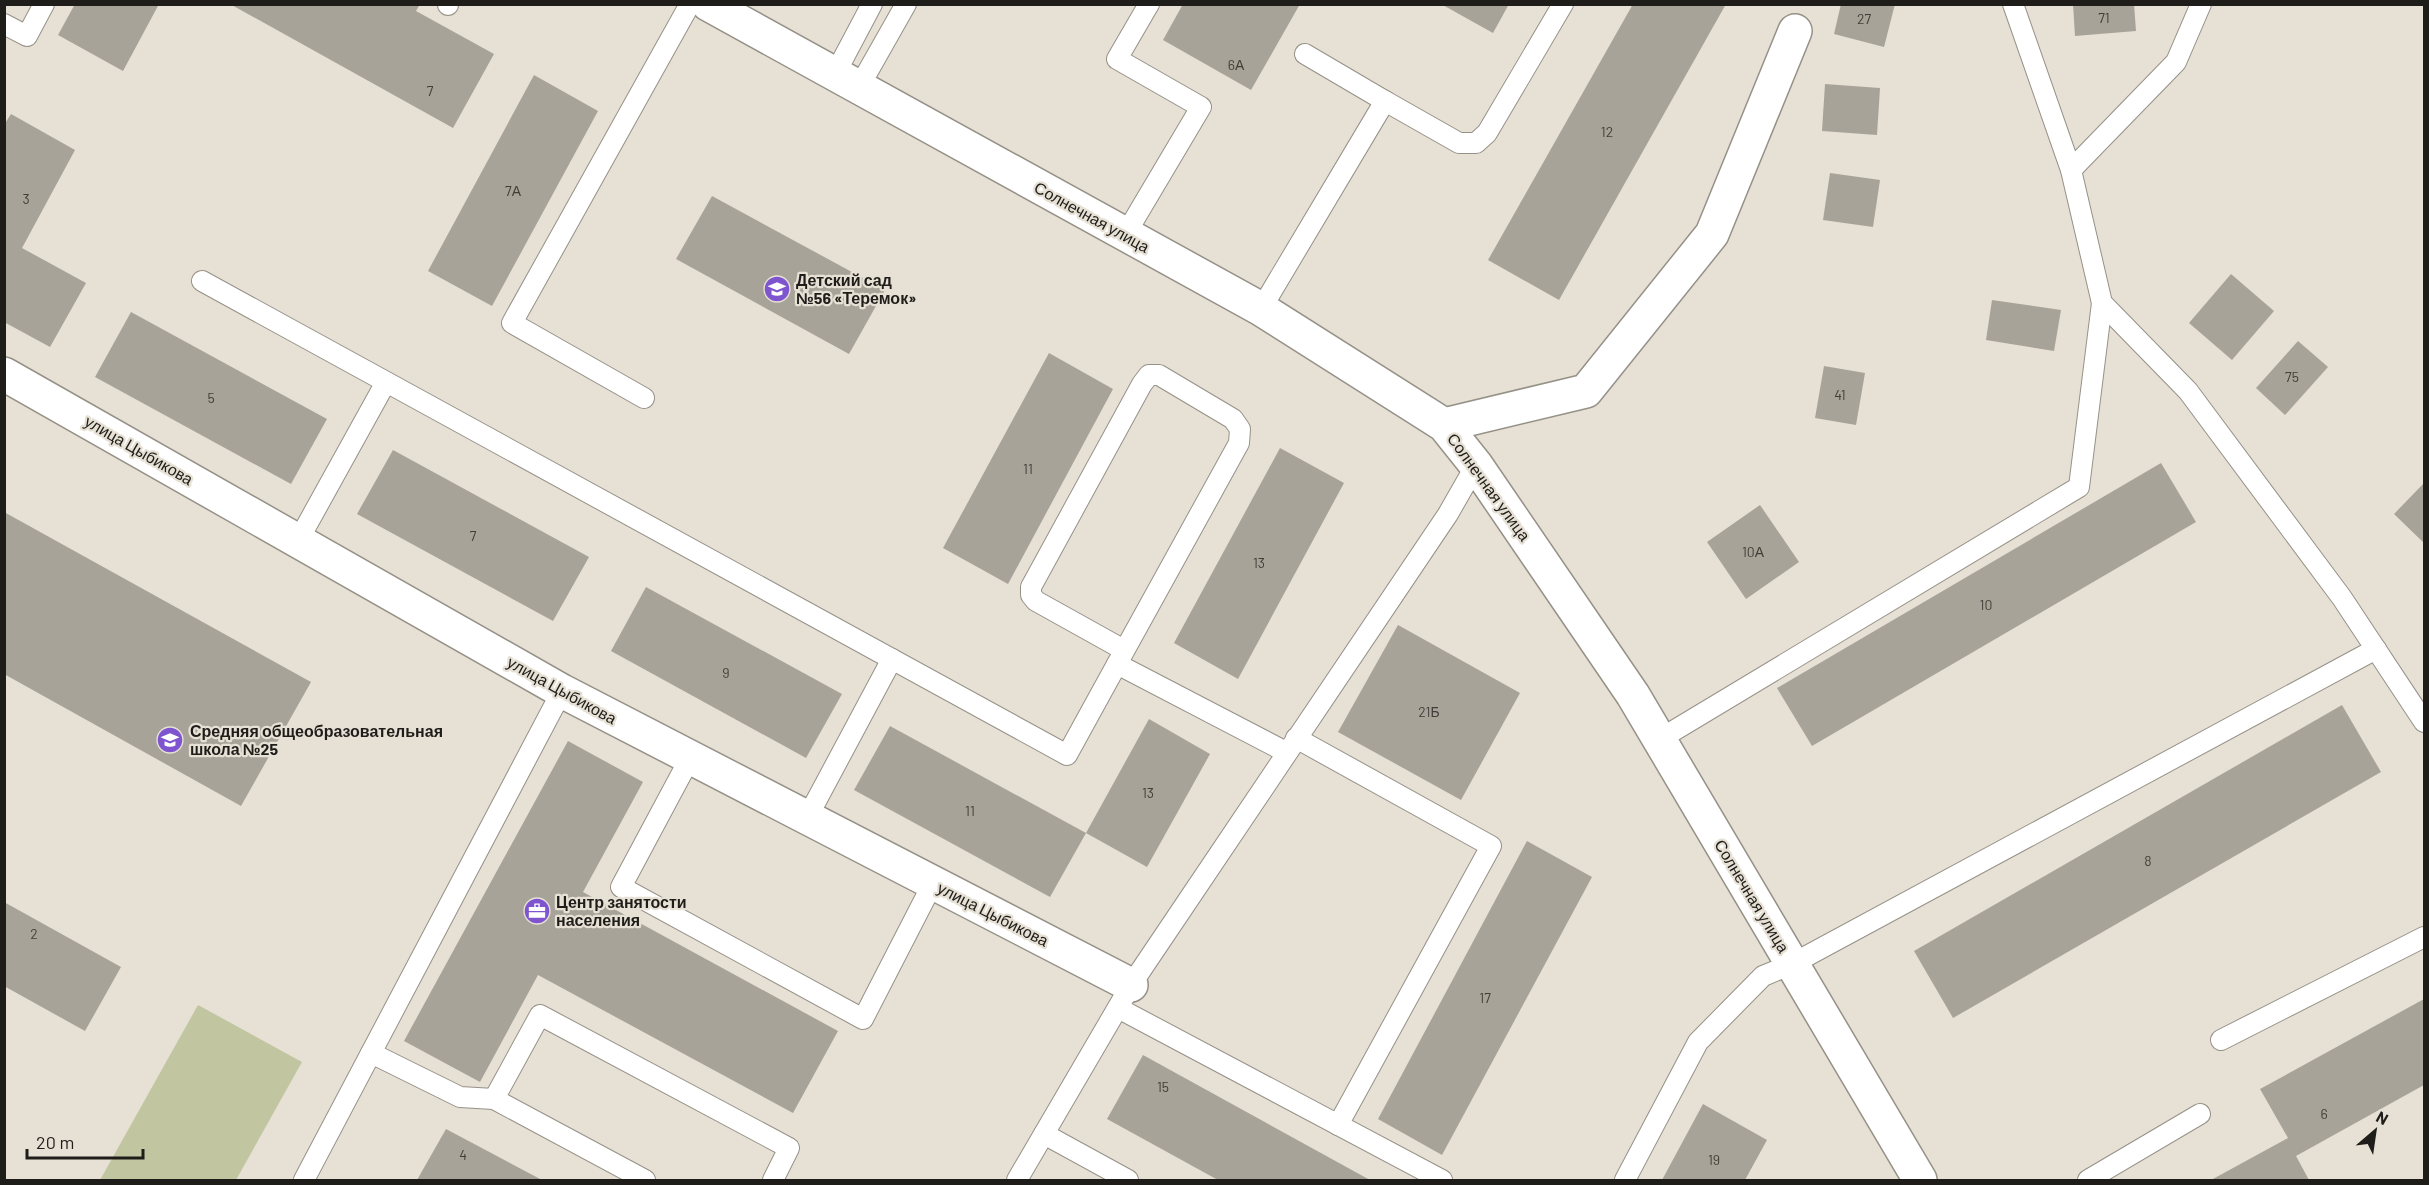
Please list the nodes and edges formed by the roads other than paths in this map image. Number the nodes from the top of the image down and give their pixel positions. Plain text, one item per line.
1 (44, 4) edge
2 (690, 4) edge
3 (708, 4) edge
4 (872, 4) edge
5 (906, 4) edge
6 (1149, 4) edge
7 (1563, 4) edge
8 (2013, 4) edge
9 (2202, 4) edge
10 (4, 24) edge
11 (1796, 31) dead end
12 (1305, 54) dead end
13 (847, 81) junction
14 (1385, 101) junction
15 (2071, 170) junction
16 (1125, 235) junction
17 (202, 281) dead end
18 (2102, 303) junction
19 (1261, 309) junction
20 (4, 374) edge
21 (386, 382) junction
22 (644, 398) dead end
23 (1444, 425) junction
24 (1476, 465) junction
25 (298, 541) junction
26 (2376, 649) junction
27 (1120, 657) junction
28 (892, 660) junction
29 (561, 691) junction
30 (2424, 722) edge
31 (1660, 740) junction
32 (1291, 745) junction
33 (690, 758) junction
34 (807, 818) junction
35 (933, 883) junction
36 (2424, 937) edge
37 (1792, 964) junction
38 (1124, 997) junction
39 (2220, 1040) dead end
40 (371, 1053) junction
41 (494, 1099) junction
42 (2199, 1114) dead end
43 (1338, 1125) junction
44 (1044, 1134) junction
45 (304, 1180) edge
46 (645, 1180) edge
47 (773, 1180) edge
48 (1017, 1180) edge
49 (1128, 1180) edge
50 (1442, 1180) edge
51 (1625, 1180) edge
52 (1920, 1180) edge
53 (2088, 1180) edge

1 - 10 lane
2 - 22 lane
3 - 13 street, Солнечная улица
4 - 13 lane
5 - 13 lane
6 - 16 lane
7 - 14 lane
8 - 15 lane
9 - 15 lane
11 - 23 street
12 - 14 lane
13 - 16 street, Солнечная улица
14 - 19 lane
15 - 18 lane
16 - 19 street, Солнечная улица
17 - 21 lane
18 - 26 lane
18 - 31 lane
19 - 23 street, Солнечная улица
20 - 25 street, улица Цыбикова
21 - 25 lane
21 - 28 lane
23 - 24 street, Солнечная улица
24 - 31 street, Солнечная улица
24 - 32 lane
25 - 29 street, улица Цыбикова
26 - 30 lane
26 - 37 lane
27 - 27 lane
27 - 28 lane
27 - 32 lane
28 - 34 lane
29 - 33 street, улица Цыбикова
29 - 40 lane
31 - 37 street, Солнечная улица
32 - 38 lane
32 - 43 lane
33 - 34 street, улица Цыбикова
33 - 35 lane
34 - 35 street, улица Цыбикова
35 - 38 street, улица Цыбикова
36 - 39 lane
37 - 51 lane
37 - 52 street, Солнечная улица
38 - 43 lane
38 - 44 lane
40 - 41 lane
40 - 45 lane
41 - 46 lane
41 - 47 lane
42 - 53 lane
43 - 50 lane
44 - 48 lane
44 - 49 lane

